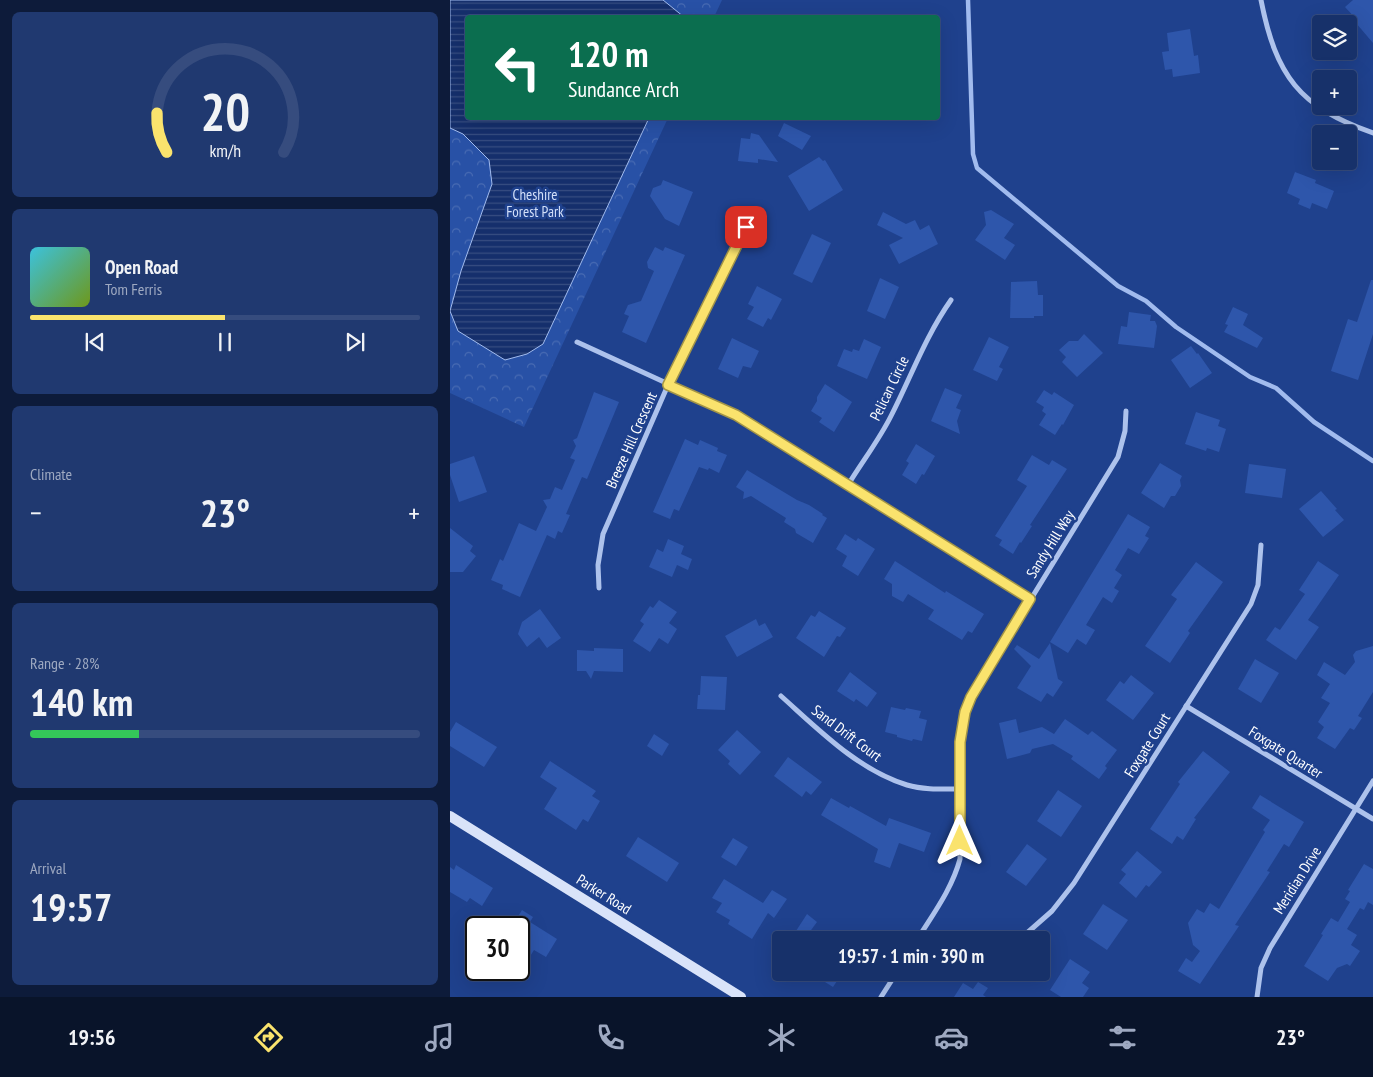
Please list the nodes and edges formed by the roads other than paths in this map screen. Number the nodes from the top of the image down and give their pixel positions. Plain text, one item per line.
1 (1261, 0) edge
2 (1373, 133) edge
3 (746, 227) dead end
4 (951, 300) dead end
5 (576, 342) dead end
6 (668, 385) junction
7 (1126, 411) dead end
8 (848, 485) junction
9 (1261, 545) dead end
10 (599, 588) dead end
11 (1030, 599) junction
12 (781, 696) dead end
13 (1186, 706) junction
14 (1373, 781) edge
15 (961, 789) junction
16 (1356, 809) junction
17 (450, 816) edge
18 (1373, 820) edge
19 (923, 931) edge
20 (1029, 931) edge
21 (892, 981) edge
22 (742, 997) edge
23 (882, 997) edge
24 (1257, 997) edge

1 - 2 street
3 - 6 street, Breeze Hill Crescent
4 - 8 street, Pelican Circle
5 - 6 street
6 - 8 street
6 - 10 street, Breeze Hill Crescent
7 - 11 street, Sandy Hill Way
8 - 11 street
9 - 13 street, Foxgate Court
11 - 15 street, Sandy Hill Way
12 - 15 street, Sand Drift Court
13 - 16 street, Foxgate Quarter
13 - 20 street, Foxgate Court
14 - 16 street, Meridian Drive
15 - 19 street, Sandy Hill Way
16 - 18 street, Foxgate Quarter
16 - 24 street, Meridian Drive
17 - 22 street, Parker Road
21 - 23 street

